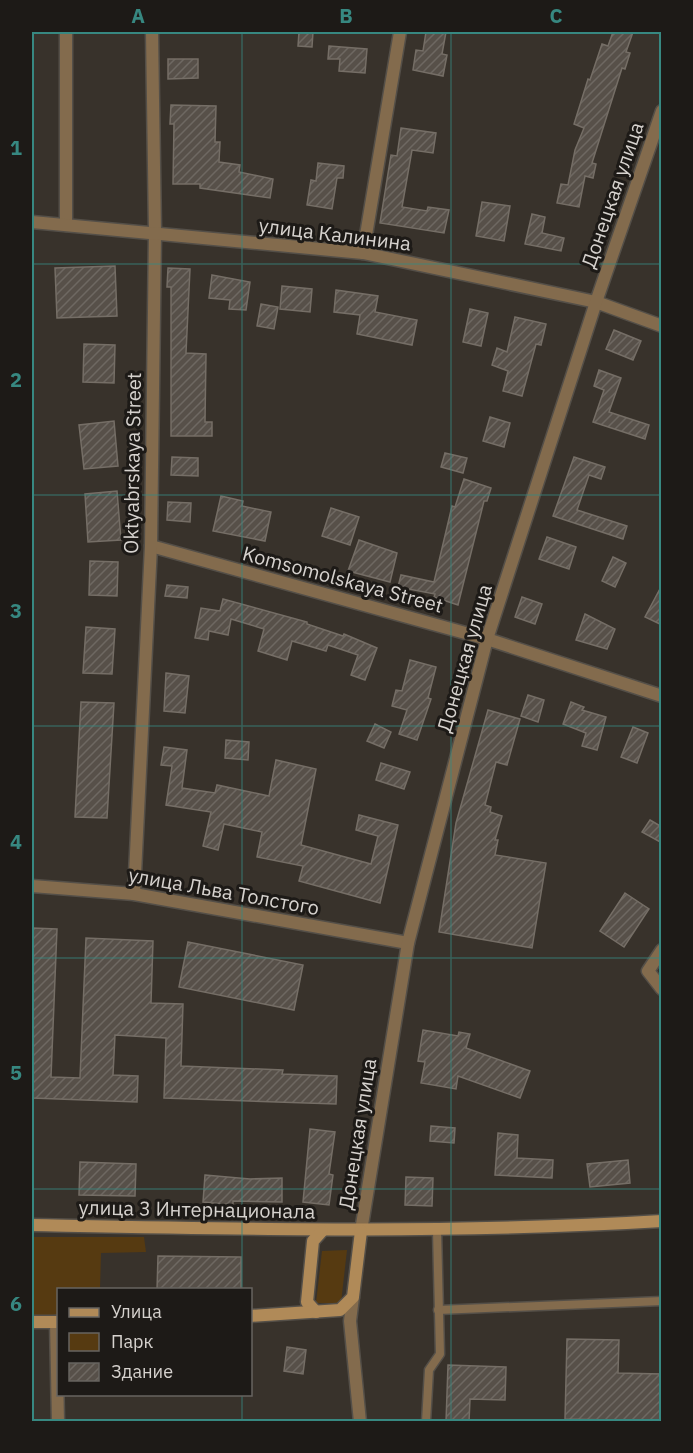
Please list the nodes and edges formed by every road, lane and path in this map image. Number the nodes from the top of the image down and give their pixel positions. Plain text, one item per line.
1 (66, 32) edge
2 (152, 32) edge
3 (400, 32) edge
4 (662, 111) edge
5 (32, 222) edge
6 (66, 225) junction
7 (155, 233) junction
8 (363, 253) junction
9 (596, 302) junction
10 (662, 326) edge
11 (151, 546) junction
12 (487, 639) junction
13 (662, 696) edge
14 (32, 886) edge
15 (134, 894) junction
16 (408, 943) junction
17 (662, 950) edge
18 (662, 988) edge
19 (662, 1221) edge
20 (32, 1225) edge
21 (437, 1230) junction
22 (322, 1231) junction
23 (361, 1231) junction
24 (352, 1297) junction
25 (662, 1301) edge
26 (340, 1310) junction
27 (438, 1310) junction
28 (316, 1312) junction
29 (252, 1316) edge
30 (350, 1321) junction
31 (32, 1322) edge
32 (57, 1322) edge
33 (58, 1396) edge
34 (58, 1422) edge
35 (360, 1422) edge
36 (426, 1422) edge

1 - 6 street
2 - 7 street, Oktyabrskaya Street
3 - 8 street
4 - 9 street, Донецкая улица
5 - 6 street, улица Калинина
6 - 7 street, улица Калинина
7 - 8 street, улица Калинина
7 - 11 street, Oktyabrskaya Street
8 - 9 street, улица Калинина
9 - 10 street, улица Калинина
9 - 12 street, Донецкая улица
11 - 12 street, Komsomolskaya Street
11 - 15 street, Oktyabrskaya Street
12 - 13 street, Komsomolskaya Street
12 - 16 street, Донецкая улица
14 - 15 street, улица Льва Толстого
15 - 16 street, улица Льва Толстого
16 - 23 street, Донецкая улица
17 - 18 street
19 - 21 main road, улица 3 Интернационала
20 - 22 main road, улица 3 Интернационала
21 - 23 main road, улица 3 Интернационала
21 - 27 lane
22 - 23 main road, улица 3 Интернационала
22 - 28 main road
23 - 24 main road
24 - 26 main road
24 - 30 street
25 - 27 lane
26 - 28 main road
26 - 30 street
27 - 36 lane
28 - 29 main road
30 - 35 street
31 - 32 main road
33 - 34 street

